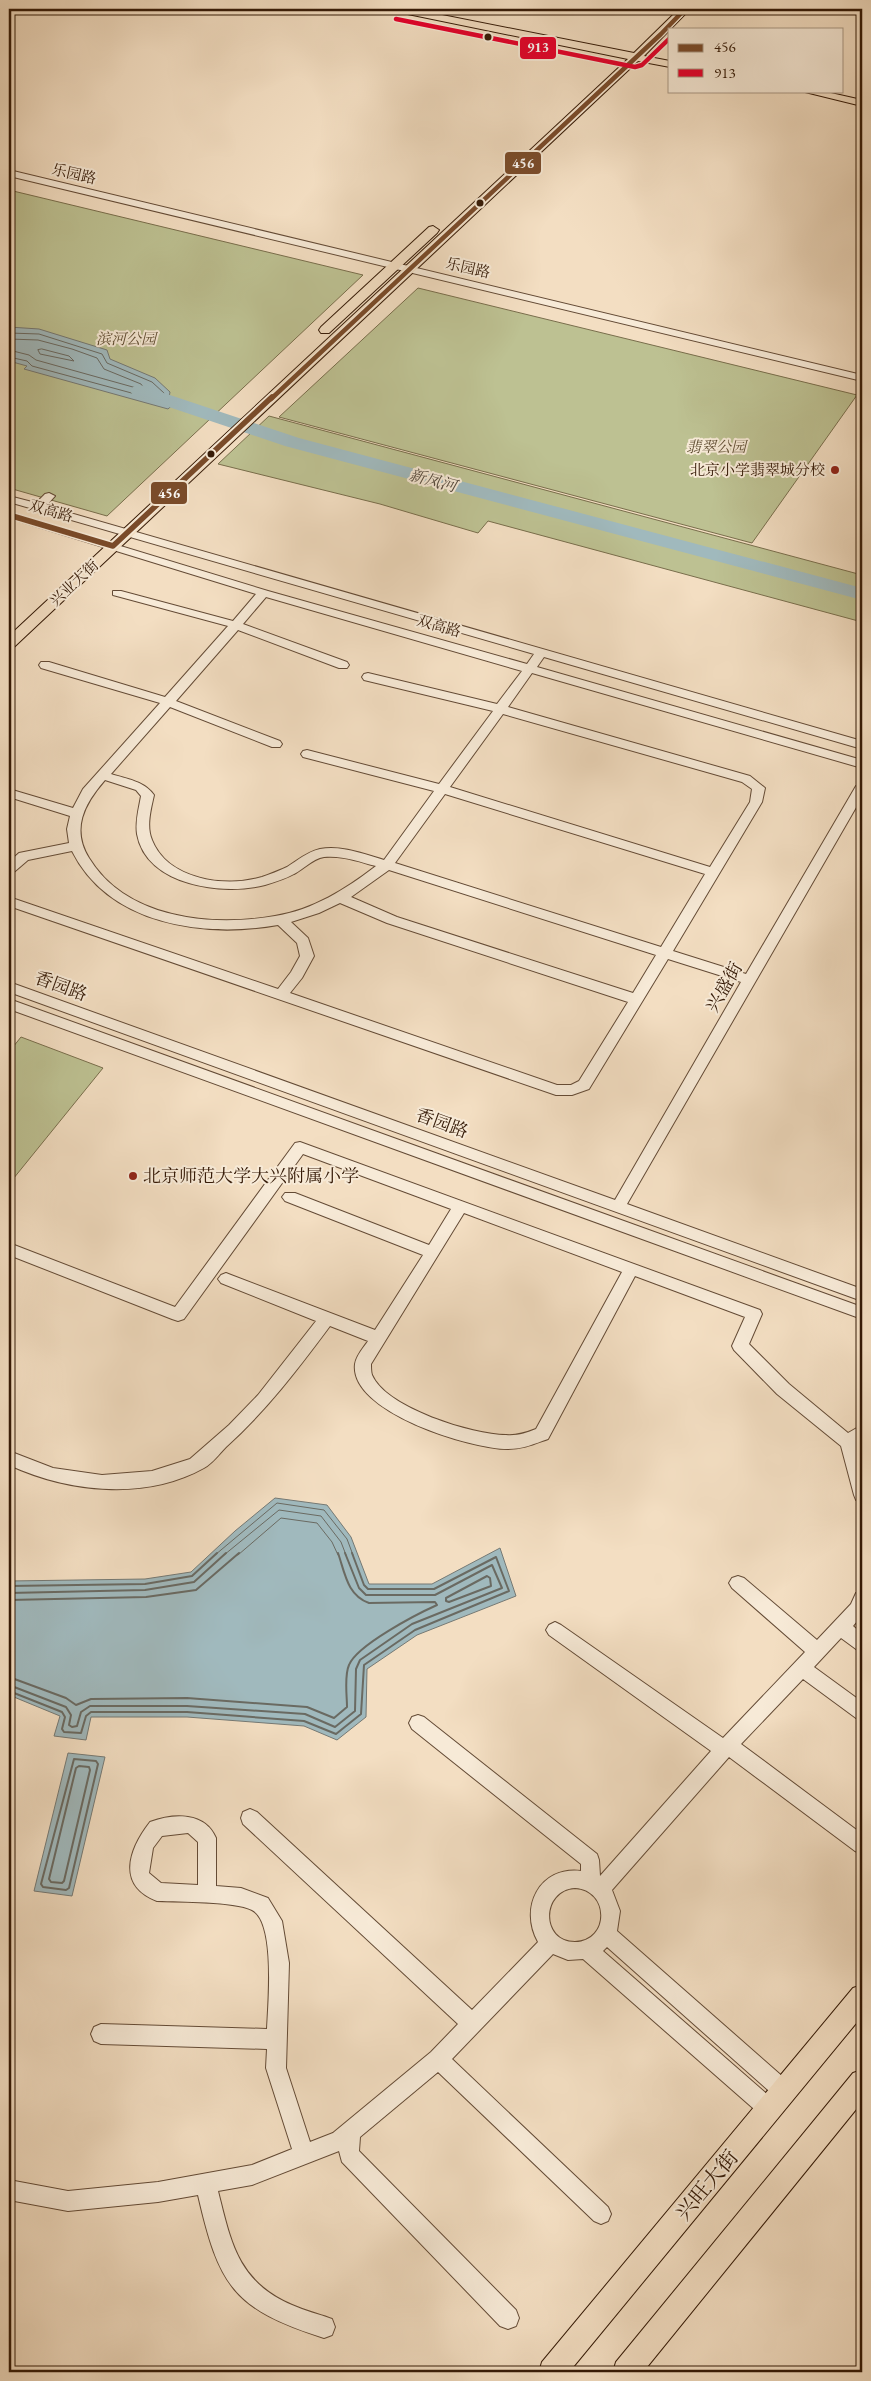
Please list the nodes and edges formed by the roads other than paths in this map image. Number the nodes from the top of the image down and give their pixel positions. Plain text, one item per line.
1 (398, 9) edge
2 (428, 9) edge
3 (672, 9) edge
4 (685, 9) edge
5 (634, 53) junction
6 (668, 58) edge
7 (668, 63) edge
8 (811, 92) edge
9 (839, 92) edge
10 (862, 97) edge
11 (862, 103) edge
12 (9, 174) edge
13 (394, 266) junction
14 (410, 270) junction
15 (862, 378) edge
16 (243, 416) junction
17 (48, 496) dead end
18 (9, 499) edge
19 (38, 508) junction
20 (9, 515) edge
21 (120, 532) junction
22 (107, 544) junction
23 (116, 593) dead end
24 (264, 593) junction
25 (236, 625) junction
26 (9, 628) edge
27 (9, 644) edge
28 (541, 653) junction
29 (45, 665) dead end
30 (343, 665) dead end
31 (529, 669) junction
32 (368, 677) dead end
33 (168, 702) junction
34 (501, 709) junction
35 (276, 744) dead end
36 (862, 745) edge
37 (307, 754) dead end
38 (862, 764) edge
39 (102, 775) junction
40 (862, 786) edge
41 (442, 789) junction
42 (9, 793) edge
43 (77, 814) junction
44 (77, 846) junction
45 (387, 865) junction
46 (9, 869) edge
47 (713, 872) junction
48 (341, 898) junction
49 (9, 902) edge
50 (281, 920) junction
51 (663, 952) junction
52 (750, 980) junction
53 (9, 987) edge
54 (281, 995) junction
55 (635, 999) junction
56 (9, 1004) edge
57 (290, 1197) dead end
58 (461, 1206) junction
59 (618, 1207) junction
60 (9, 1249) edge
61 (432, 1252) junction
62 (631, 1269) junction
63 (226, 1279) dead end
64 (862, 1296) edge
65 (862, 1313) edge
66 (327, 1318) junction
67 (378, 1338) junction
68 (862, 1432) edge
69 (848, 1442) junction
70 (9, 1458) edge
71 (862, 1495) edge
72 (738, 1583) dead end
73 (862, 1598) edge
74 (840, 1626) junction
75 (556, 1630) dead end
76 (862, 1644) edge
77 (816, 1650) junction
78 (801, 1667) junction
79 (862, 1712) edge
80 (418, 1724) dead end
81 (727, 1748) junction
82 (250, 1818) dead end
83 (862, 1845) edge
84 (596, 1887) junction
85 (207, 1895) dead end
86 (607, 1936) junction
87 (551, 1942) junction
88 (587, 1950) junction
89 (862, 1997) edge
90 (472, 2023) junction
91 (100, 2034) dead end
92 (277, 2039) junction
93 (438, 2059) junction
94 (862, 2082) edge
95 (777, 2100) junction
96 (350, 2132) junction
97 (304, 2154) junction
98 (206, 2184) junction
99 (9, 2190) edge
100 (601, 2214) dead end
101 (508, 2318) dead end
102 (324, 2327) dead end
103 (552, 2372) edge
104 (626, 2372) edge

1 - 5 main road
2 - 5 main road
3 - 5 main road, 兴业大街
4 - 5 main road, 兴业大街
5 - 6 main road
5 - 7 main road
5 - 13 main road, 兴业大街
5 - 14 main road, 兴业大街
8 - 11 main road
9 - 10 main road
12 - 13 street, 乐园路
13 - 14 street, 乐园路
13 - 16 main road, 兴业大街
14 - 15 street, 乐园路
14 - 16 main road, 兴业大街
16 - 21 main road, 兴业大街
17 - 19 street
18 - 19 street, 双高路
19 - 21 street, 双高路
20 - 22 street, 双高路
21 - 22 main road, 兴业大街
21 - 28 street, 双高路
22 - 24 street, 双高路
22 - 26 main road, 兴业大街
22 - 27 main road, 兴业大街
23 - 25 street
24 - 25 street
24 - 31 street, 双高路
25 - 30 street
25 - 33 street
28 - 31 street
28 - 36 street, 双高路
29 - 33 street
31 - 34 street
31 - 38 street, 双高路
32 - 34 street
33 - 35 street
33 - 39 street
34 - 41 street
34 - 47 street
37 - 41 street
39 - 43 street
39 - 45 street
40 - 52 street, 兴盛街
41 - 45 street
41 - 47 street
42 - 43 street
43 - 44 street
44 - 46 street
44 - 50 street
45 - 48 street
45 - 51 street
47 - 51 street
48 - 50 street
48 - 55 street
49 - 54 street
50 - 54 street
51 - 52 street
51 - 55 street
52 - 59 street, 兴盛街
53 - 59 street, 香园路
54 - 55 street
56 - 65 street, 香园路
57 - 61 street
58 - 60 street
58 - 61 street
58 - 62 street
59 - 64 street, 香园路
61 - 67 street
62 - 67 street
62 - 69 street
63 - 66 street
66 - 67 street
66 - 70 street
68 - 69 street
69 - 71 street
72 - 77 street
73 - 74 street
74 - 76 street
74 - 77 street
75 - 81 street
77 - 78 street
78 - 79 street
78 - 81 street
80 - 84 street
81 - 83 street
81 - 84 street
82 - 90 street
84 - 86 street
84 - 87 street
85 - 92 street
86 - 88 street
86 - 95 street
87 - 88 street
87 - 90 street
88 - 95 street
89 - 95 main road, 兴旺大街
90 - 93 street
91 - 92 street
92 - 97 street
93 - 96 street
93 - 100 street
94 - 104 main road
95 - 103 main road, 兴旺大街
96 - 97 street
96 - 101 street
97 - 98 street
98 - 99 street
98 - 102 street

